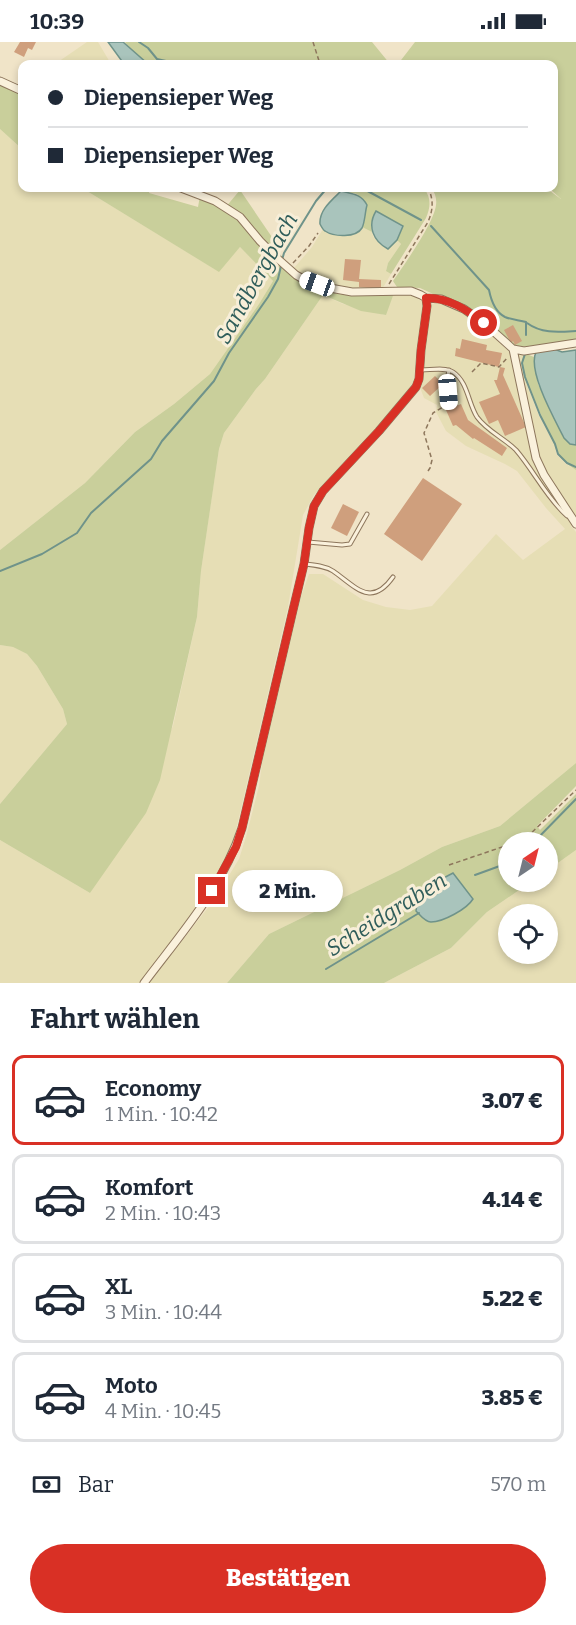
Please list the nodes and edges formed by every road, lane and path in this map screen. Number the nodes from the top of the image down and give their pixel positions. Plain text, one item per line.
1 (313, 42) edge
2 (319, 60) edge
3 (0, 81) edge
4 (18, 89) edge
5 (197, 192) edge
6 (430, 192) edge
7 (318, 233) dead end
8 (287, 268) junction
9 (386, 291) junction
10 (426, 298) junction
11 (576, 343) edge
12 (512, 351) junction
13 (420, 370) junction
14 (449, 370) junction
15 (472, 372) dead end
16 (449, 405) joint
17 (428, 471) dead end
18 (367, 514) dead end
19 (574, 521) edge
20 (306, 542) junction
21 (304, 564) junction
22 (393, 577) dead end
23 (576, 790) edge
24 (532, 832) edge
25 (498, 848) edge
26 (449, 865) dead end
27 (144, 983) edge

1 - 2 path
3 - 4 street
5 - 8 street
6 - 9 path
7 - 8 path
8 - 9 street
9 - 10 street
10 - 12 street
10 - 13 street
11 - 12 street
12 - 15 path
12 - 19 street
13 - 14 lane
13 - 20 street
14 - 16 lane
14 - 19 lane
16 - 17 path
18 - 20 lane
20 - 21 street
21 - 22 lane
21 - 27 street
23 - 24 path
25 - 26 path

